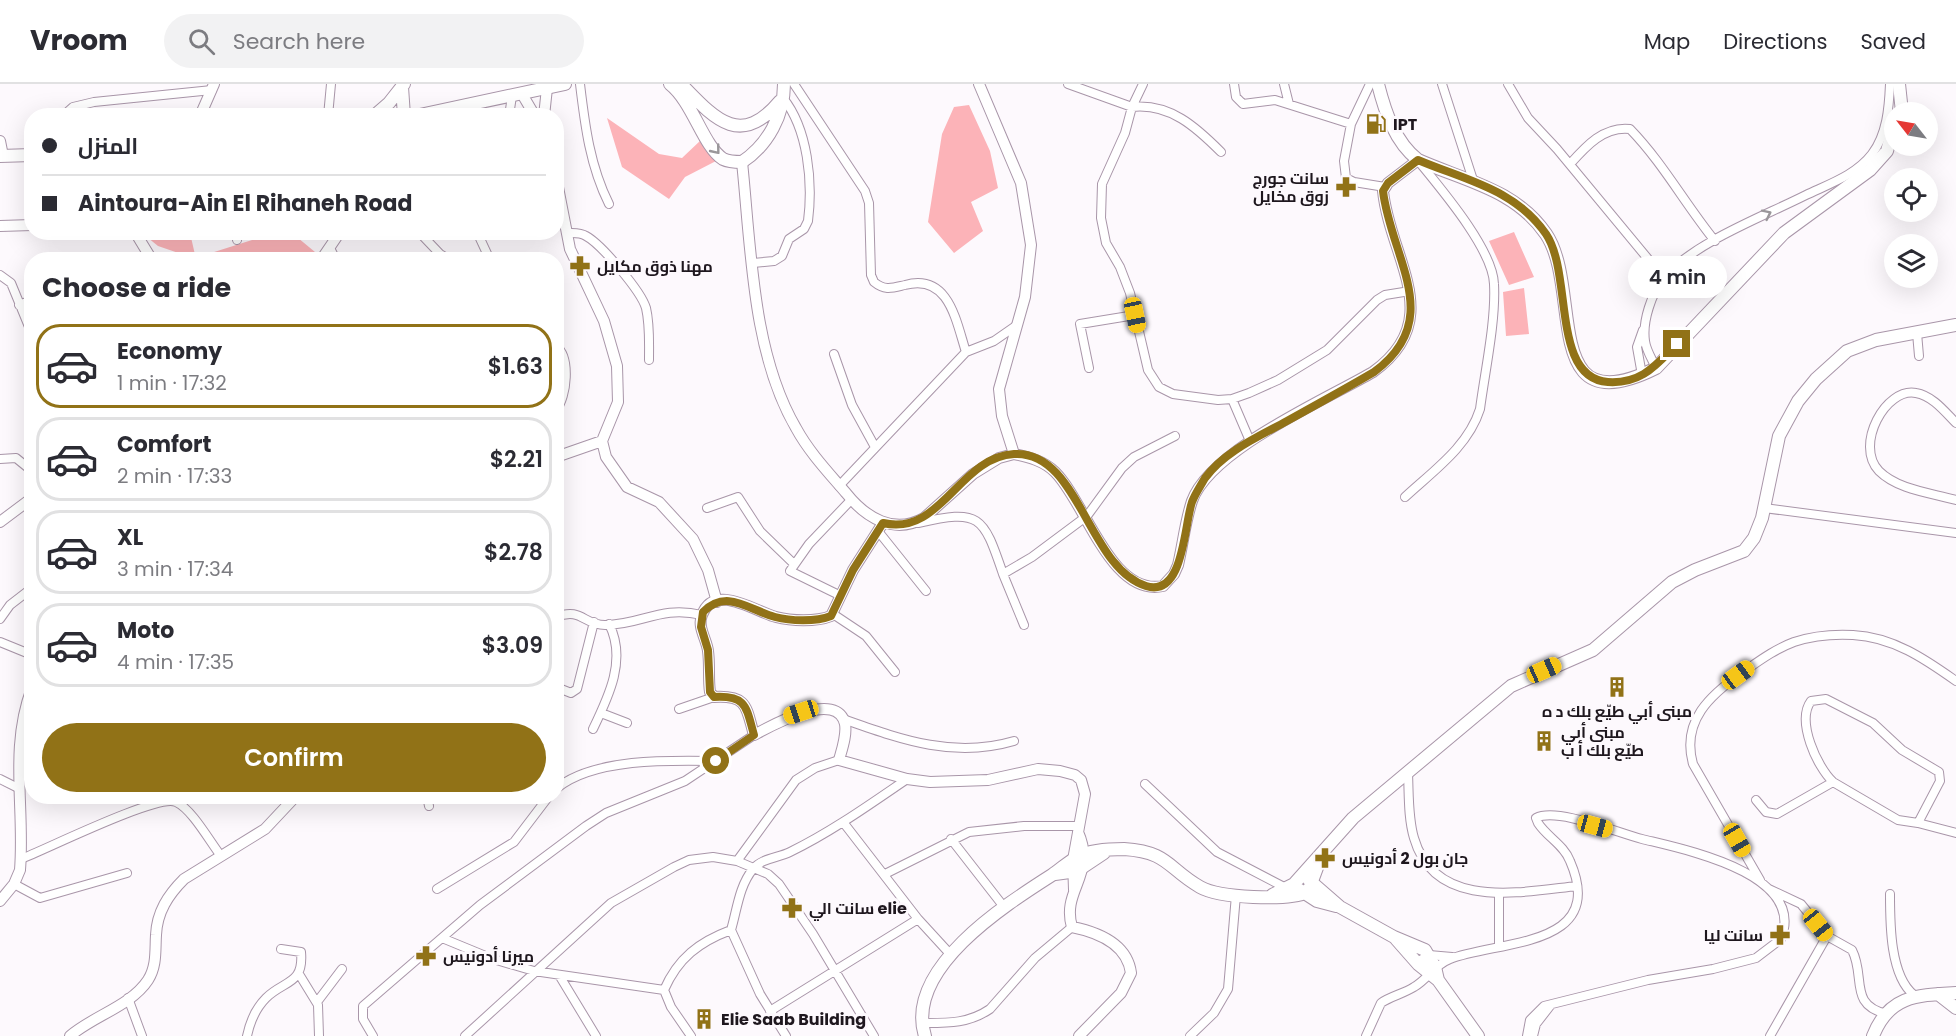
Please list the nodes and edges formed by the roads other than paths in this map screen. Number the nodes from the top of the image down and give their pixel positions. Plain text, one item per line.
1 (331, 84) edge
2 (565, 84) edge
3 (580, 84) edge
4 (674, 84) edge
5 (784, 84) edge
6 (794, 84) edge
7 (979, 84) edge
8 (1068, 84) edge
9 (1143, 84) edge
10 (1234, 84) edge
11 (1284, 84) edge
12 (1370, 84) edge
13 (1378, 84) edge
14 (1442, 84) edge
15 (1508, 84) edge
16 (1890, 84) edge
17 (1894, 84) edge
18 (1899, 84) edge
19 (403, 86) edge
20 (213, 87) edge
21 (547, 88) junction
22 (517, 95) junction
23 (783, 98) junction
24 (1895, 102) edge
25 (1901, 102) edge
26 (1289, 104) junction
27 (1132, 107) junction
28 (72, 108) edge
29 (204, 108) edge
30 (329, 108) edge
31 (382, 108) edge
32 (404, 108) edge
33 (454, 108) edge
34 (512, 108) edge
35 (528, 108) edge
36 (544, 108) edge
37 (711, 115) junction
38 (699, 123) junction
39 (754, 124) junction
40 (1351, 124) junction
41 (0, 141) edge
42 (759, 147) junction
43 (1221, 152) dead end
44 (24, 155) edge
45 (1, 156) edge
46 (1887, 156) edge
47 (1418, 160) junction
48 (742, 162) junction
49 (1570, 164) junction
50 (1473, 180) junction
51 (1385, 187) junction
52 (609, 204) dead end
53 (564, 218) edge
54 (24, 225) edge
55 (0, 226) edge
56 (567, 233) junction
57 (335, 240) edge
58 (427, 240) edge
59 (1715, 240) junction
60 (330, 248) junction
61 (327, 252) edge
62 (332, 252) edge
63 (438, 252) edge
64 (753, 263) junction
65 (0, 275) edge
66 (1663, 277) junction
67 (1410, 291) junction
68 (24, 303) edge
69 (20, 305) junction
70 (24, 315) edge
71 (1135, 315) junction
72 (1018, 324) junction
73 (1646, 324) junction
74 (1956, 325) edge
75 (1917, 333) junction
76 (966, 352) junction
77 (834, 354) dead end
78 (1919, 356) dead end
79 (649, 360) dead end
80 (1656, 363) junction
81 (1089, 368) dead end
82 (564, 370) edge
83 (1640, 371) junction
84 (564, 390) edge
85 (1232, 399) junction
86 (1956, 423) edge
87 (1175, 436) dead end
88 (602, 441) junction
89 (1250, 441) junction
90 (875, 447) junction
91 (564, 453) edge
92 (1014, 454) junction
93 (0, 459) edge
94 (24, 464) edge
95 (839, 486) junction
96 (1405, 497) dead end
97 (851, 500) junction
98 (1956, 500) edge
99 (24, 504) edge
100 (707, 508) dead end
101 (1764, 508) junction
102 (1087, 516) junction
103 (0, 522) edge
104 (913, 524) junction
105 (881, 527) junction
106 (1956, 533) edge
107 (794, 564) junction
108 (1003, 574) junction
109 (926, 591) dead end
110 (24, 594) edge
111 (841, 596) junction
112 (717, 602) junction
113 (833, 614) junction
114 (564, 615) edge
115 (702, 615) junction
116 (0, 619) edge
117 (594, 622) junction
118 (609, 624) junction
119 (1024, 625) dead end
120 (0, 642) edge
121 (24, 652) edge
122 (895, 672) dead end
123 (1956, 681) edge
124 (564, 690) edge
125 (714, 697) junction
126 (679, 709) dead end
127 (24, 713) edge
128 (601, 713) junction
129 (843, 719) junction
130 (627, 723) dead end
131 (593, 729) dead end
132 (754, 735) junction
133 (1014, 741) dead end
134 (838, 760) junction
135 (716, 761) junction
136 (1408, 774) junction
137 (0, 778) edge
138 (907, 779) junction
139 (1833, 782) junction
140 (564, 783) edge
141 (1145, 784) dead end
142 (18, 788) junction
143 (1756, 800) dead end
144 (155, 804) edge
145 (178, 804) edge
146 (288, 804) edge
147 (543, 804) edge
148 (843, 822) junction
149 (1918, 823) junction
150 (1078, 829) junction
151 (1956, 833) edge
152 (951, 839) junction
153 (221, 856) junction
154 (21, 859) junction
155 (737, 861) junction
156 (1079, 863) junction
157 (753, 869) junction
158 (127, 873) dead end
159 (885, 874) junction
160 (1761, 882) junction
161 (14, 884) junction
162 (1300, 885) junction
163 (1577, 886) junction
164 (437, 889) dead end
165 (1768, 889) junction
166 (1499, 893) junction
167 (1890, 894) dead end
168 (1236, 895) junction
169 (1272, 895) junction
170 (0, 901) edge
171 (1004, 907) junction
172 (918, 919) junction
173 (1072, 927) junction
174 (731, 930) junction
175 (1827, 936) junction
176 (1394, 937) junction
177 (442, 938) junction
178 (1499, 946) junction
179 (281, 949) dead end
180 (951, 955) junction
181 (1429, 955) junction
182 (1456, 957) junction
183 (1417, 962) junction
184 (342, 969) dead end
185 (835, 970) junction
186 (534, 971) junction
187 (1434, 973) junction
188 (299, 974) junction
189 (559, 975) junction
190 (664, 990) junction
191 (1956, 993) edge
192 (1937, 994) junction
193 (1914, 995) junction
194 (128, 998) junction
195 (318, 1002) junction
196 (1552, 1003) junction
197 (1956, 1008) edge
198 (770, 1011) junction
199 (1887, 1014) junction
200 (921, 1023) junction
201 (70, 1036) edge
202 (142, 1036) edge
203 (247, 1036) edge
204 (320, 1036) edge
205 (373, 1036) edge
206 (465, 1036) edge
207 (596, 1036) edge
208 (691, 1036) edge
209 (786, 1036) edge
210 (874, 1036) edge
211 (925, 1036) edge
212 (1079, 1036) edge
213 (1190, 1036) edge
214 (1366, 1036) edge
215 (1478, 1036) edge
216 (1527, 1036) edge
217 (1533, 1036) edge
218 (1770, 1036) edge
219 (1874, 1036) edge

1 - 30 street
2 - 21 main road
3 - 52 street
4 - 37 main road
4 - 38 main road
5 - 23 main road
6 - 76 street
7 - 72 street
8 - 27 street
9 - 27 street
10 - 26 street
11 - 26 street
12 - 40 street
13 - 47 main road
14 - 50 street
15 - 49 street
59 -> 16 street
17 - 24 main road
18 - 25 main road
19 - 31 main road
19 - 32 main road
20 - 28 street
20 - 29 street
21 - 22 main road
21 - 36 street
22 - 33 main road
22 - 34 street
22 - 35 street
23 - 39 main road
23 - 42 main road
23 - 64 street
26 - 40 street
27 - 43 street
27 - 71 street
37 - 38 main road
37 - 39 main road
38 -> 48 main road
39 - 42 main road
40 - 51 street
41 - 45 street
42 - 48 main road
44 - 45 main road
46 - 80 main road
47 - 50 main road
47 - 51 street
47 - 96 street
48 - 64 street
49 - 59 street
49 - 66 street
50 - 83 main road
51 - 67 street
53 - 56 street
54 - 55 street
56 - 79 street
56 - 88 street
57 - 60 street
58 - 63 street
59 - 66 street
60 - 61 street
60 - 62 street
64 - 95 street
65 - 69 street
66 - 73 street
67 - 85 street
67 - 89 street
68 - 69 street
69 - 70 street
71 - 81 street
71 - 85 street
72 - 76 street
72 - 92 street
73 - 80 street
73 - 83 street
74 - 75 main road
75 - 78 street
75 - 101 main road
76 - 90 street
77 - 90 street
80 - 83 main road
82 - 84 street
85 - 89 street
86 - 98 street
87 - 102 street
88 - 91 street
88 - 112 street
89 - 102 street
90 - 95 street
92 - 102 street
92 - 104 street
93 - 94 street
95 - 97 street
97 - 105 street
97 - 107 street
99 - 103 street
100 - 107 street
101 - 106 street
101 - 136 main road
102 - 108 street
104 - 105 street
104 - 108 street
105 - 109 street
105 - 111 street
107 - 111 street
108 - 119 street
110 - 116 street
111 - 113 street
112 - 113 street
112 - 115 street
113 - 122 street
114 - 117 street
115 - 118 street
115 - 125 street
117 - 118 street
117 - 124 street
118 - 128 street
120 - 121 street
123 - 160 street
125 - 126 street
125 - 132 street
127 - 142 street
128 - 130 street
128 - 131 street
129 - 132 street
129 - 133 street
129 - 134 street
132 - 135 street
134 - 138 street
134 - 155 street
135 - 140 street
135 - 177 street
136 - 162 main road
136 - 166 street
137 - 142 street
138 - 148 street
138 - 150 street
139 - 143 street
139 - 149 street
139 - 149 street
141 - 162 street
142 - 154 street
144 - 154 street
145 - 153 street
146 - 153 street
147 - 164 street
148 - 157 street
148 - 159 street
149 - 151 street
150 - 152 street
150 - 156 street
152 - 159 street
152 - 171 street
153 - 194 street
154 - 161 street
155 - 157 street
155 - 186 street
156 - 168 main road
156 - 171 main road
156 - 173 street
157 - 174 street
157 - 185 street
158 - 161 street
159 - 172 street
160 - 163 street
160 - 165 street
161 - 170 street
162 - 169 main road
162 - 169 main road
162 - 176 main road
163 - 166 street
163 - 178 street
165 - 175 street
165 - 196 street
166 - 178 street
167 - 193 street
168 - 169 main road
168 - 213 street
171 - 180 main road
172 - 180 street
172 - 185 street
173 - 200 street
173 - 212 street
174 - 190 street
174 - 198 street
175 - 199 street
175 - 218 street
176 - 181 main road
176 - 183 main road
177 - 186 street
177 - 205 street
178 - 182 street
179 - 188 street
180 - 200 main road
181 - 182 street
181 - 183 street
181 - 187 main road
182 - 187 street
183 - 187 main road
184 - 195 street
185 - 198 street
185 - 210 street
186 - 189 street
186 - 206 street
187 - 214 street
187 - 215 main road
188 - 195 street
188 - 203 street
189 - 190 street
189 - 207 street
190 - 208 street
191 - 192 main road
192 - 193 main road
192 - 197 main road
193 - 199 main road
194 - 201 street
194 - 202 street
195 - 204 street
196 - 216 street
196 - 217 street
198 - 209 street
199 - 219 main road
200 - 211 main road

